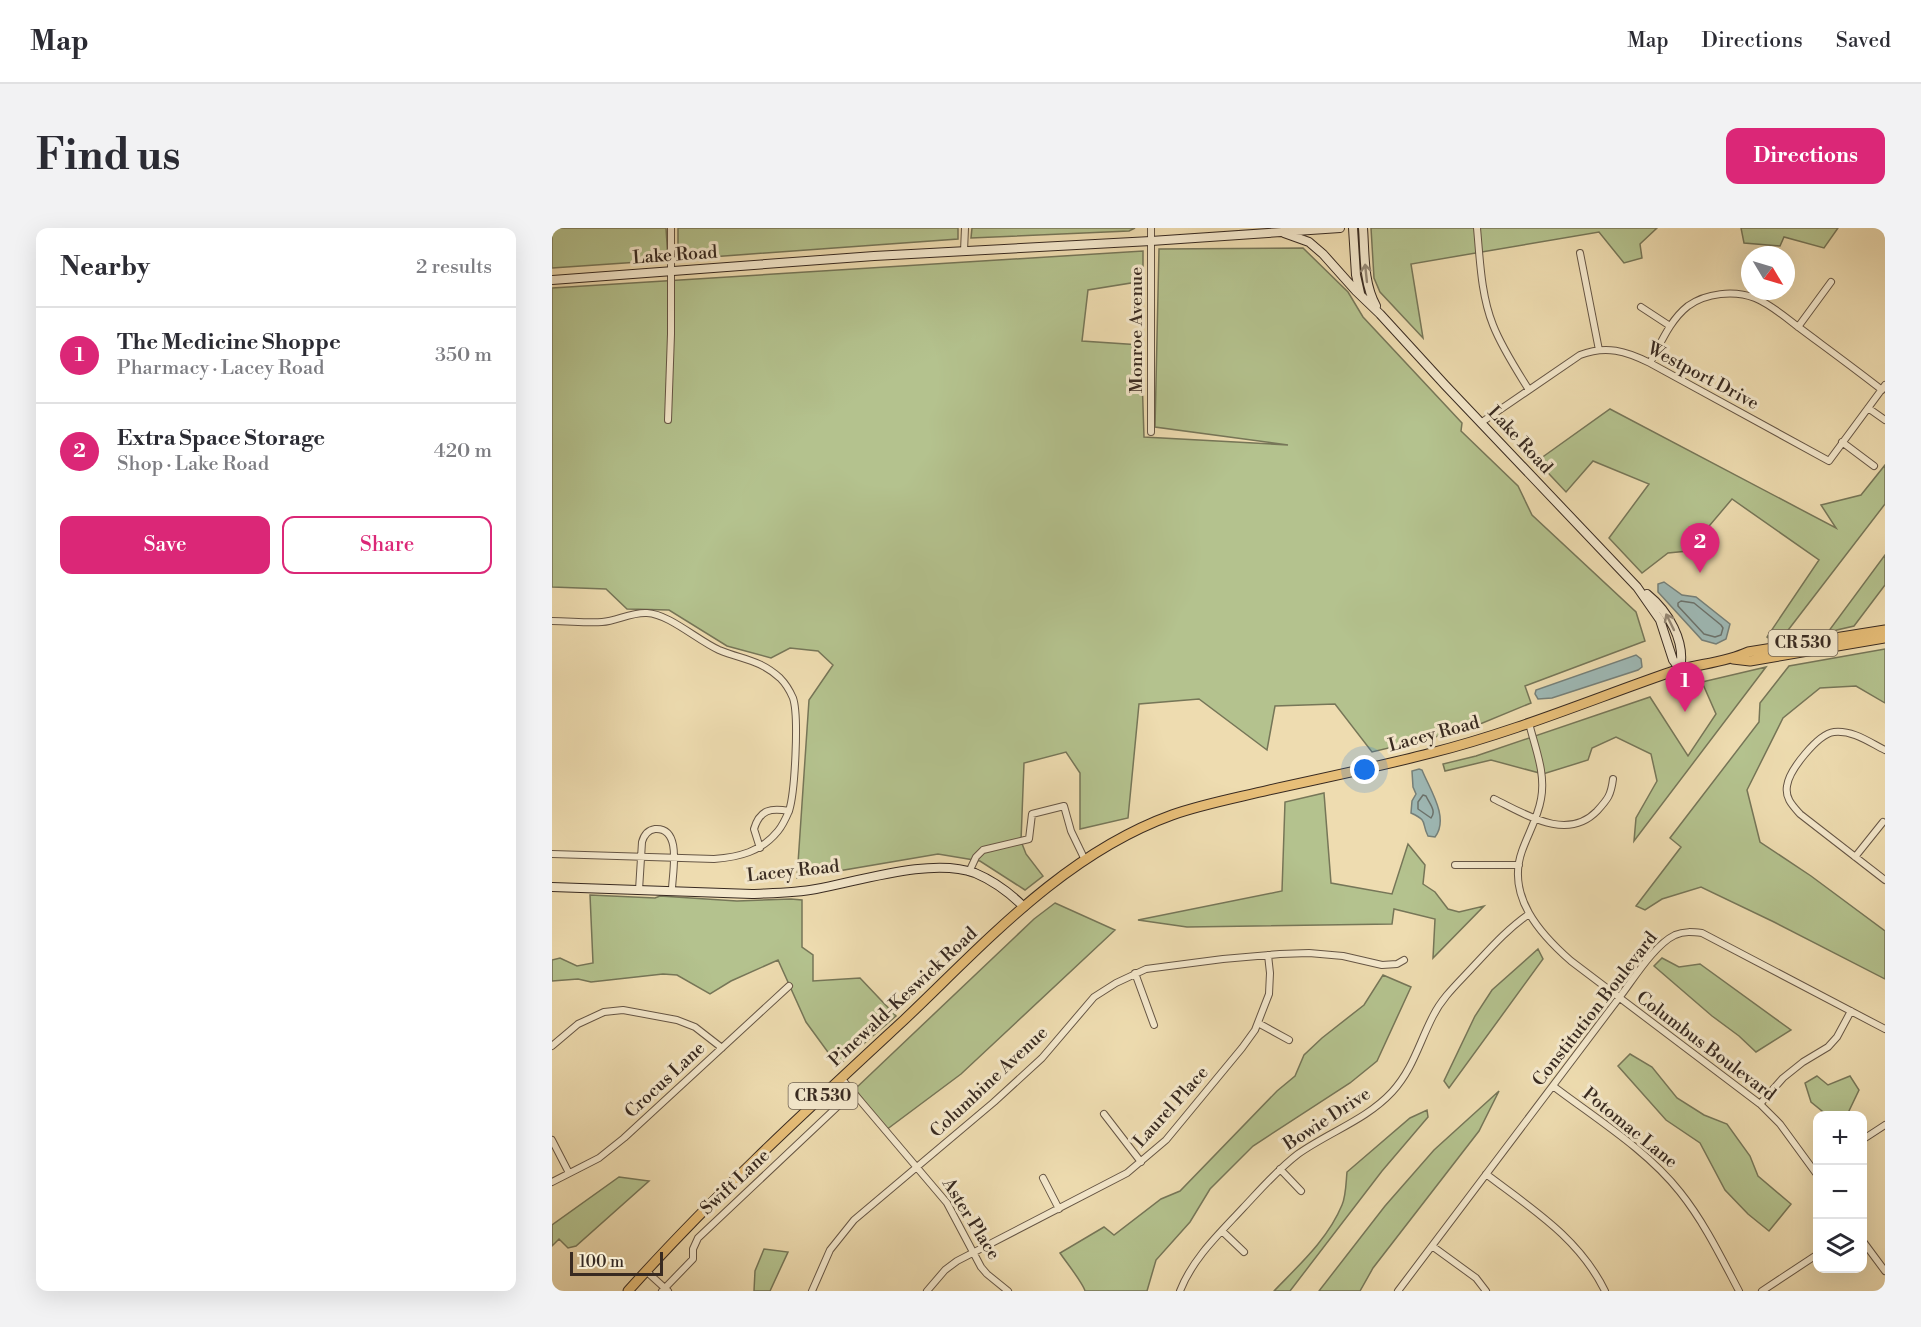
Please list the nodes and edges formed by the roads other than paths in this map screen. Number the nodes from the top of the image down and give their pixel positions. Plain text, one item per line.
1 (671, 228) edge
2 (965, 228) edge
3 (1151, 228) edge
4 (1340, 228) edge
5 (1353, 228) edge
6 (1363, 228) edge
7 (1477, 228) edge
8 (1280, 231) junction
9 (1151, 241) junction
10 (964, 251) junction
11 (1580, 253) dead end
12 (672, 272) junction
13 (552, 280) edge
14 (1831, 282) dead end
15 (1362, 296) junction
16 (1641, 307) dead end
17 (1380, 314) junction
18 (1670, 326) junction
19 (1798, 327) junction
20 (1599, 350) junction
21 (1650, 363) junction
22 (1883, 388) edge
23 (1529, 390) junction
24 (1868, 408) junction
25 (668, 420) dead end
26 (1885, 420) edge
27 (1482, 422) junction
28 (1151, 432) dead end
29 (1842, 442) junction
30 (1874, 466) dead end
31 (552, 621) edge
32 (1880, 635) edge
33 (1680, 669) junction
34 (1529, 723) junction
35 (1885, 750) edge
36 (1613, 779) dead end
37 (1494, 800) dead end
38 (789, 811) junction
39 (1535, 818) junction
40 (1883, 822) dead end
41 (760, 848) junction
42 (552, 854) edge
43 (641, 857) junction
44 (1855, 857) junction
45 (673, 858) junction
46 (1085, 860) junction
47 (1455, 865) dead end
48 (1519, 865) junction
49 (969, 872) junction
50 (1885, 880) edge
51 (552, 887) edge
52 (639, 890) junction
53 (672, 891) junction
54 (1024, 907) junction
55 (1529, 914) junction
56 (1268, 955) junction
57 (1404, 960) dead end
58 (1135, 973) junction
59 (789, 986) dead end
60 (1619, 998) junction
61 (1851, 1011) junction
62 (1258, 1023) junction
63 (1154, 1025) dead end
64 (1885, 1029) edge
65 (1289, 1040) dead end
66 (552, 1046) edge
67 (722, 1048) junction
68 (842, 1078) junction
69 (1553, 1086) junction
70 (1760, 1104) junction
71 (838, 1106) dead end
72 (1104, 1114) dead end
73 (1885, 1125) edge
74 (1867, 1137) edge
75 (552, 1140) edge
76 (1142, 1162) junction
77 (916, 1167) junction
78 (1280, 1169) junction
79 (1813, 1169) edge
80 (569, 1173) junction
81 (1486, 1174) junction
82 (1043, 1178) dead end
83 (552, 1182) edge
84 (1301, 1191) dead end
85 (1059, 1209) junction
86 (1222, 1231) junction
87 (1432, 1246) junction
88 (1867, 1246) edge
89 (1244, 1251) dead end
90 (972, 1253) junction
91 (1813, 1257) edge
92 (646, 1271) junction
93 (1885, 1271) edge
94 (665, 1290) edge
95 (628, 1291) edge
96 (812, 1291) edge
97 (927, 1291) edge
98 (1008, 1291) edge
99 (1180, 1291) edge
100 (1398, 1291) edge
101 (1486, 1291) edge
102 (1605, 1291) edge
103 (1738, 1291) edge
104 (1762, 1291) edge

1 - 12 street
2 - 10 street
3 - 9 street, Monroe Avenue
4 - 8 street, Lake Road
5 - 15 street
17 -> 6 street, Lake Road
7 - 23 street
8 - 9 street, Lake Road
8 - 15 street, Lake Road
9 - 10 street, Lake Road
9 - 28 street, Monroe Avenue
10 - 12 street, Lake Road
11 - 20 street
12 - 13 street, Lake Road
12 - 25 street
14 - 19 street
15 - 17 street, Lake Road
16 - 18 street
17 - 27 street, Lake Road
18 - 19 street
18 - 21 street
19 - 22 street
20 - 21 street, Westport Drive
20 - 23 street
21 - 29 street, Westport Drive
22 - 24 street, Westport Drive
23 - 27 street
24 - 26 street
24 - 29 street, Westport Drive
27 - 33 street, Lake Road
29 - 30 street
31 - 38 street
32 - 33 main road, Lacey Road / CR 530
33 - 34 main road, Lacey Road / CR 530
34 - 39 street
34 - 46 main road, Lacey Road / CR 530
35 - 44 street
36 - 39 street
37 - 39 street
38 - 41 street
38 - 41 street
39 - 48 street
40 - 44 street
41 - 45 street
42 - 43 street
43 - 45 street
43 - 45 street
43 - 52 street
44 - 50 street
45 - 53 street
46 - 49 street
46 - 54 main road, CR 530
47 - 48 street
48 - 55 street, Columbus Boulevard
49 - 53 street, Lacey Road
49 - 54 street, Lacey Road
51 - 52 street, Lacey Road
52 - 53 street, Lacey Road
54 - 68 main road, Pinewald-Keswick Road / CR 530
55 - 60 street, Columbus Boulevard
55 - 78 street, Bowie Drive
56 - 57 street, Columbine Avenue
56 - 58 street, Columbine Avenue
56 - 62 street, Laurel Place
58 - 63 street
58 - 77 street, Columbine Avenue
59 - 67 street, Crocus Lane
60 - 61 street, Constitution Boulevard
60 - 69 street, Constitution Boulevard
60 - 70 street, Columbus Boulevard
61 - 64 street, Constitution Boulevard
61 - 70 street
62 - 65 street
62 - 76 street, Laurel Place
66 - 67 street
67 - 80 street, Crocus Lane
68 - 77 street, Aster Place
68 - 92 main road, Pinewald-Keswick Road / CR 530
69 - 81 street, Constitution Boulevard
69 - 103 street, Potomac Lane
70 - 79 street, Columbus Boulevard
71 - 94 street, Swift Lane
72 - 76 street
73 - 74 street
75 - 80 street
76 - 85 street, Laurel Place
77 - 90 street, Aster Place
77 - 96 street, Columbine Avenue
78 - 84 street
78 - 86 street, Bowie Drive
80 - 83 street, Crocus Lane
81 - 87 street, Constitution Boulevard
81 - 102 street
82 - 85 street
85 - 90 street, Laurel Place
86 - 89 street
86 - 99 street, Bowie Drive
87 - 100 street, Constitution Boulevard
87 - 101 street
88 - 93 street
90 - 97 street, Laurel Place
90 - 98 street, Aster Place
91 - 104 street
92 - 94 street
92 - 95 main road, Pinewald-Keswick Road / CR 530

